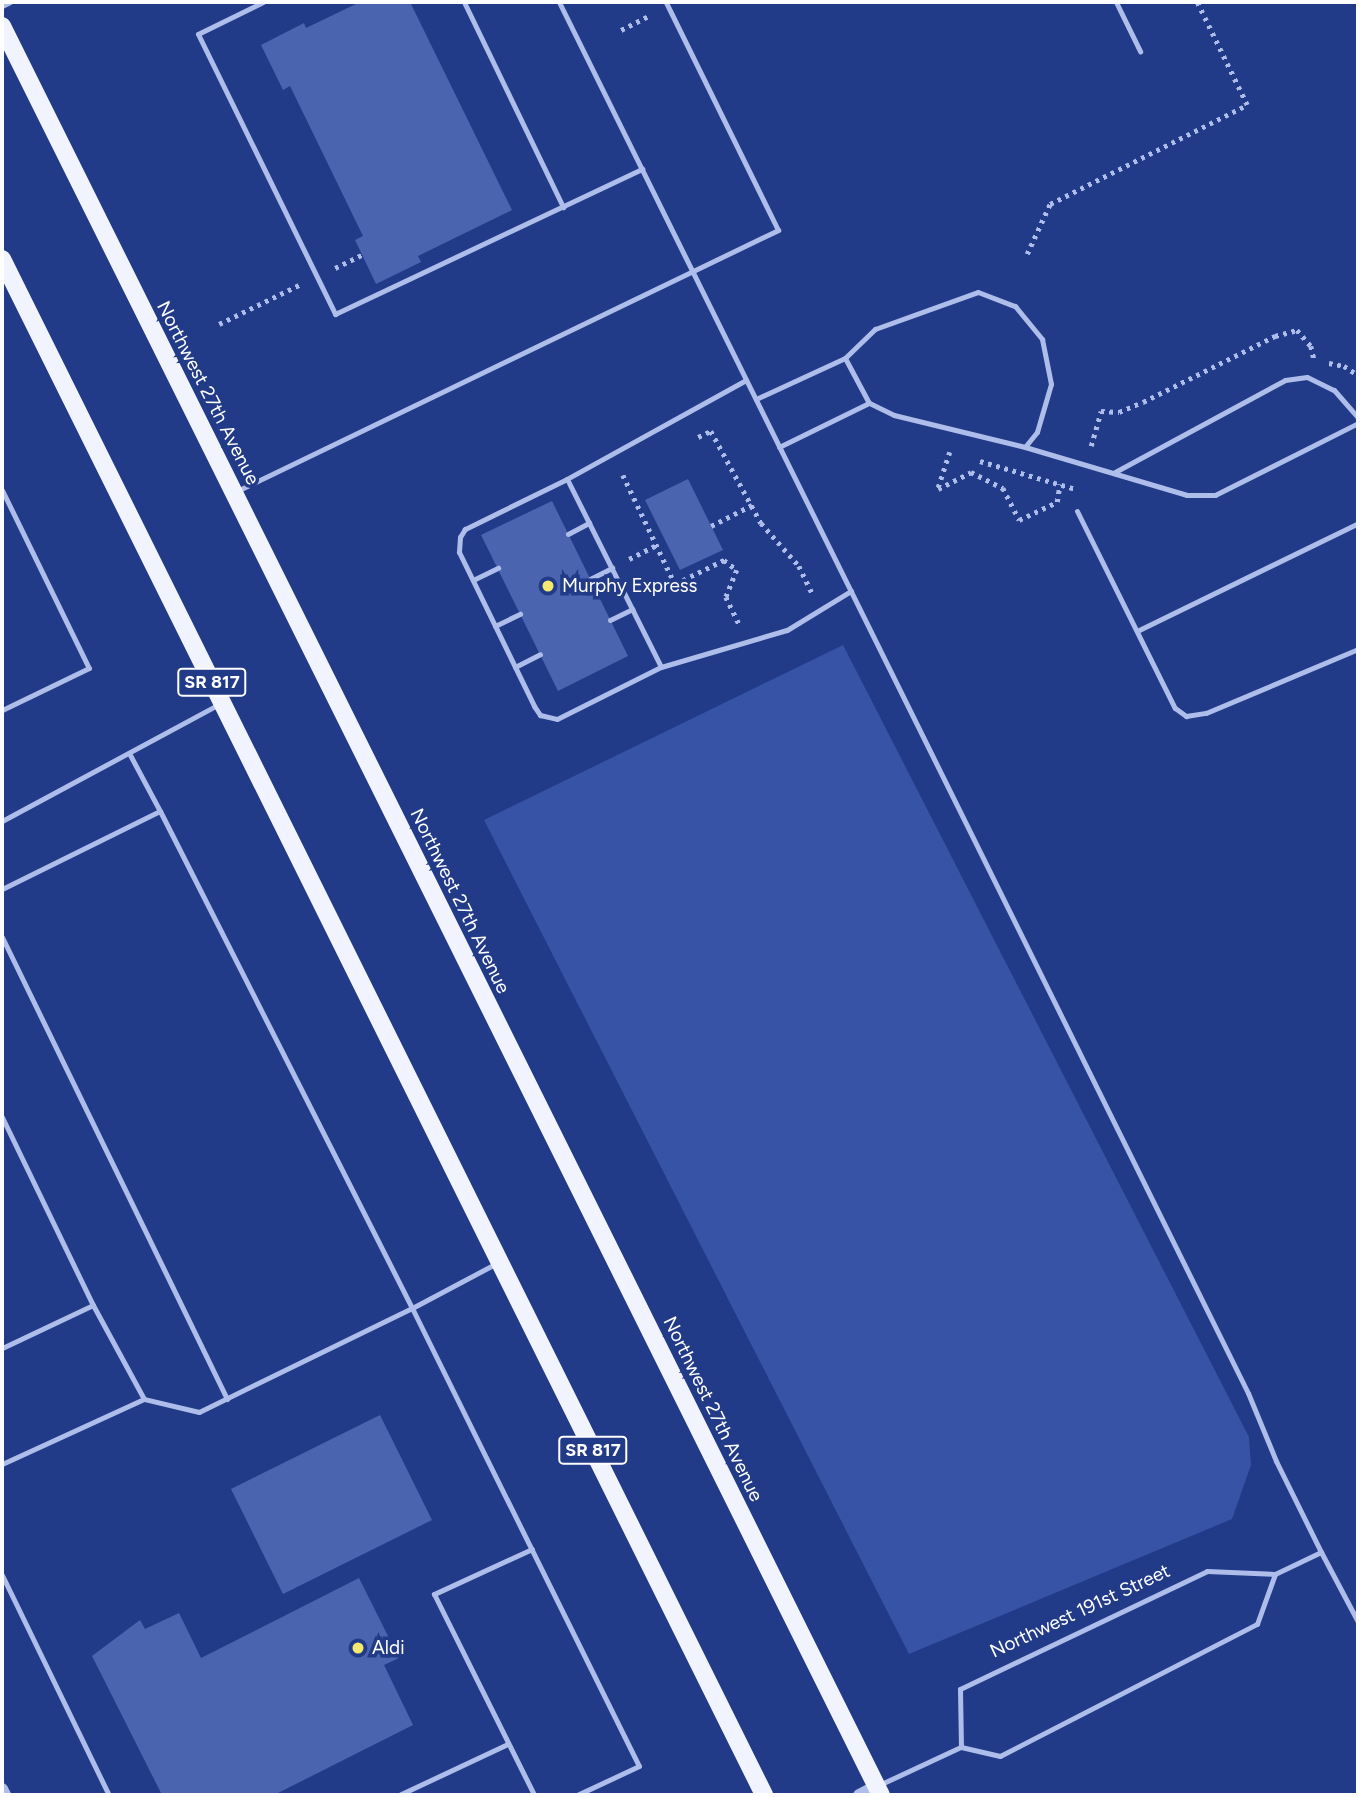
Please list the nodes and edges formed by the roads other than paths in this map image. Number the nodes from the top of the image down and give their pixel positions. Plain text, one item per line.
1 (10, 2) edge
2 (263, 2) edge
3 (464, 2) edge
4 (559, 2) edge
5 (667, 2) edge
6 (1116, 2) edge
7 (2, 6) edge
8 (2, 26) edge
9 (1140, 51) dead end
10 (642, 169) junction
11 (563, 207) junction
12 (2, 259) edge
13 (692, 270) junction
14 (845, 358) junction
15 (746, 380) junction
16 (756, 399) junction
17 (869, 403) junction
18 (1358, 421) edge
19 (779, 447) junction
20 (1025, 447) junction
21 (1115, 472) junction
22 (567, 479) junction
23 (2, 489) edge
24 (234, 492) junction
25 (1077, 511) dead end
26 (589, 523) junction
27 (1358, 523) edge
28 (568, 534) dead end
29 (498, 568) dead end
30 (612, 568) junction
31 (590, 579) dead end
32 (473, 580) junction
33 (851, 591) junction
34 (633, 608) junction
35 (520, 614) dead end
36 (610, 620) dead end
37 (495, 626) junction
38 (1137, 631) junction
39 (1358, 649) edge
40 (540, 654) dead end
41 (515, 667) junction
42 (661, 667) junction
43 (222, 702) junction
44 (2, 710) edge
45 (129, 753) junction
46 (160, 811) junction
47 (2, 821) edge
48 (2, 888) edge
49 (2, 937) edge
50 (2, 1117) edge
51 (500, 1262) junction
52 (93, 1305) junction
53 (412, 1308) junction
54 (2, 1348) edge
55 (144, 1399) junction
56 (227, 1399) junction
57 (2, 1464) edge
58 (531, 1549) junction
59 (1321, 1552) junction
60 (1275, 1574) junction
61 (2, 1575) edge
62 (1358, 1622) edge
63 (508, 1744) junction
64 (961, 1747) junction
65 (2, 1789) edge
66 (879, 1791) edge
67 (5, 1795) edge
68 (108, 1795) edge
69 (399, 1795) edge
70 (534, 1795) edge
71 (577, 1795) edge
72 (764, 1795) edge
73 (859, 1795) edge

1 - 7 lane
2 - 11 lane
3 - 11 lane
4 - 10 lane
5 - 13 lane
6 - 9 lane
8 - 24 main road, Northwest 27th Avenue
10 - 11 lane
10 - 13 lane
12 - 43 main road, SR 817
13 - 15 lane
13 - 24 lane
14 - 16 lane
14 - 17 lane
14 - 20 lane
15 - 16 lane
15 - 22 lane
16 - 19 lane
17 - 19 lane
17 - 20 lane
18 - 21 lane
18 - 21 lane
19 - 33 lane
20 - 21 lane
22 - 26 lane
22 - 32 lane
23 - 44 lane
24 - 66 main road, Northwest 27th Avenue
25 - 38 lane
26 - 28 lane
26 - 30 lane
27 - 38 lane
29 - 32 lane
30 - 31 lane
30 - 34 lane
32 - 37 lane
33 - 42 lane
33 - 59 lane
34 - 36 lane
34 - 42 lane
35 - 37 lane
37 - 41 lane
38 - 39 lane
40 - 41 lane
41 - 42 lane
43 - 45 lane
43 - 51 main road, SR 817
45 - 46 lane
45 - 47 lane
46 - 48 lane
46 - 53 lane
49 - 56 lane
50 - 52 lane
51 - 53 lane
51 - 72 main road, SR 817
52 - 54 lane
52 - 55 lane
53 - 56 lane
53 - 58 lane
55 - 56 lane
55 - 57 lane
58 - 63 lane
58 - 71 lane
59 - 60 lane, Northwest 191st Street
59 - 62 lane
60 - 64 lane
60 - 64 lane, Northwest 191st Street
61 - 68 lane
63 - 69 lane
63 - 70 lane
64 - 66 lane
65 - 67 street
66 - 73 street

